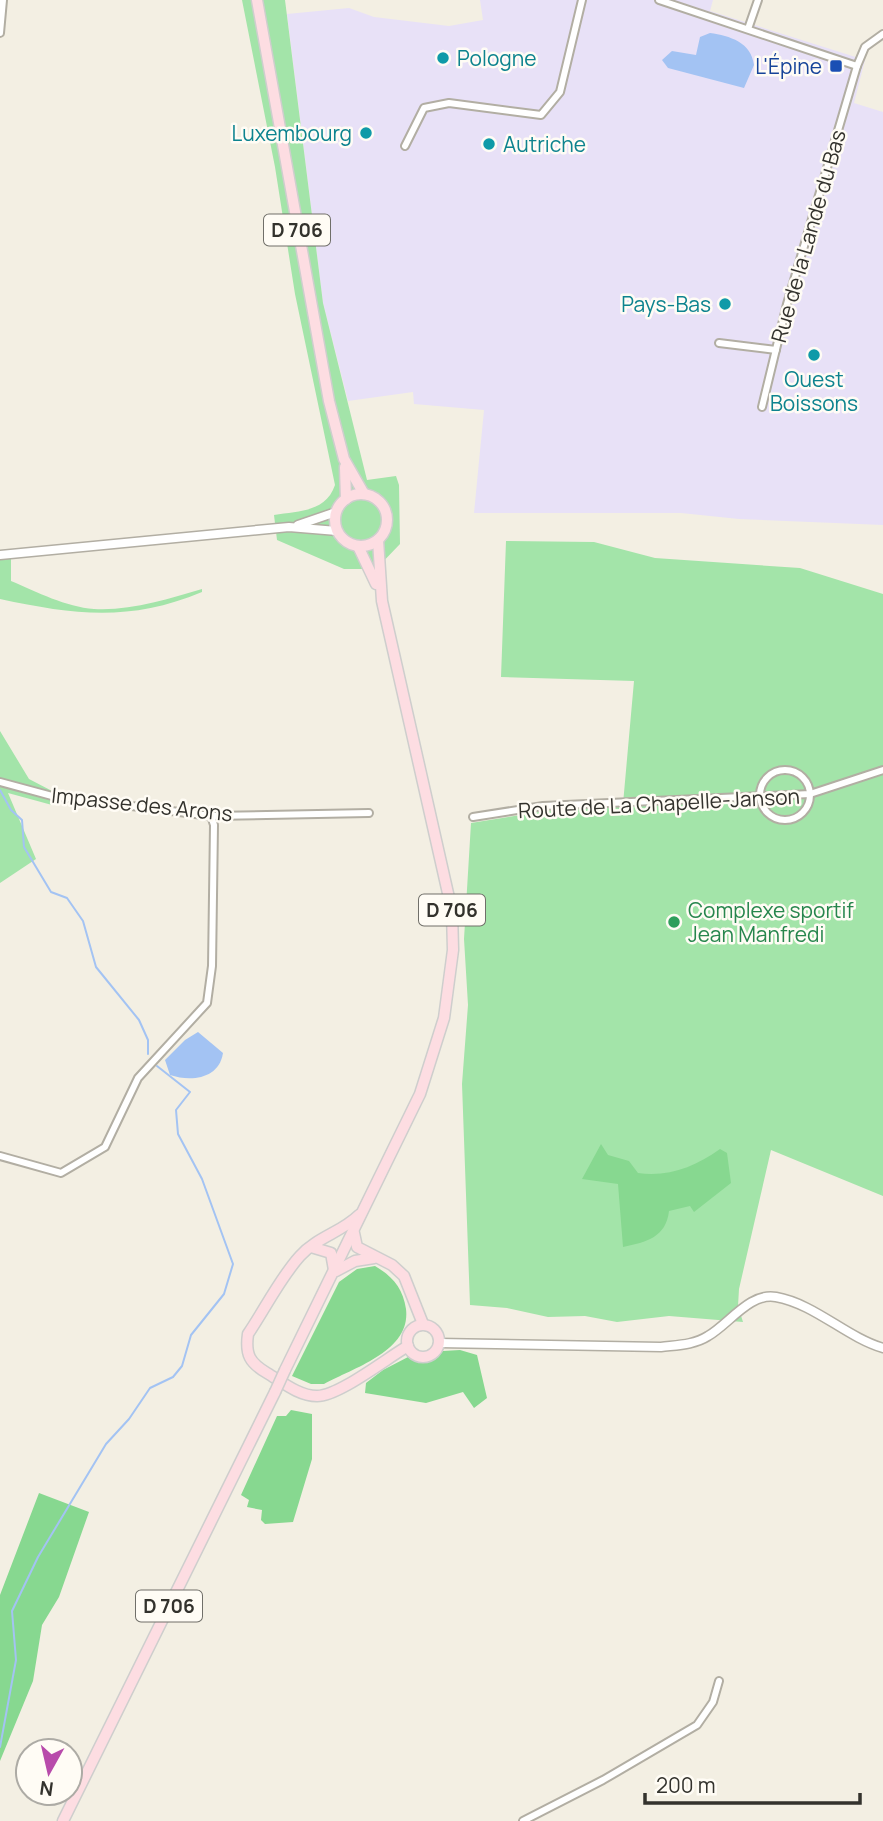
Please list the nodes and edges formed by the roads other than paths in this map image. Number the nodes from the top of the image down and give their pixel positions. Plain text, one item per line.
1 (4, 0) edge
2 (257, 0) edge
3 (582, 0) edge
4 (659, 0) edge
5 (758, 0) edge
6 (748, 29) junction
7 (0, 33) edge
8 (883, 34) edge
9 (857, 66) junction
10 (405, 146) dead end
11 (719, 343) dead end
12 (776, 351) junction
13 (762, 407) dead end
14 (344, 459) junction
15 (363, 494) junction
16 (346, 499) junction
17 (335, 512) junction
18 (289, 527) junction
19 (337, 531) junction
20 (378, 540) junction
21 (358, 546) junction
22 (0, 555) edge
23 (382, 601) junction
24 (883, 770) edge
25 (0, 782) edge
26 (810, 794) junction
27 (761, 796) junction
28 (369, 813) dead end
29 (211, 816) junction
30 (473, 817) dead end
31 (0, 1156) edge
32 (365, 1209) junction
33 (354, 1233) junction
34 (311, 1247) junction
35 (374, 1258) junction
36 (334, 1272) junction
37 (423, 1324) junction
38 (439, 1343) junction
39 (408, 1346) junction
40 (883, 1348) edge
41 (719, 1681) dead end
42 (63, 1821) edge
43 (523, 1821) edge

1 - 7 street
2 - 14 main road, D 706
3 - 10 street
4 - 6 street
5 - 6 street
6 - 9 street
8 - 9 street, Rue de la Lande du Bas
9 - 12 street, Rue de la Lande du Bas
11 - 12 street
12 - 13 street, Rue de la Lande du Bas
14 - 15 main road, D 706
14 - 16 main road, D 706
15 - 16 main road
15 - 20 main road
16 - 17 main road
17 - 18 street
17 - 19 main road
18 - 19 street
18 - 22 street
19 - 21 main road
20 - 21 main road
20 - 23 main road, D 706
21 - 23 main road, D 706
23 - 32 main road, D 706
24 - 26 street, Route de La Chapelle-Janson
25 - 29 street, Impasse des Arons
26 - 27 street, Route de La Chapelle-Janson
26 - 27 street
26 - 27 street
27 - 30 street, Route de La Chapelle-Janson
28 - 29 street, Impasse des Arons
29 - 31 street
32 - 33 main road, D 706
32 - 34 main road
33 - 35 main road
33 - 36 main road, D 706
34 - 36 main road
34 - 39 main road
35 - 36 main road
35 - 37 main road
36 - 42 main road, D 706, bridge
37 - 38 main road
37 - 39 main road
38 - 39 main road
38 - 40 street
41 - 43 street

